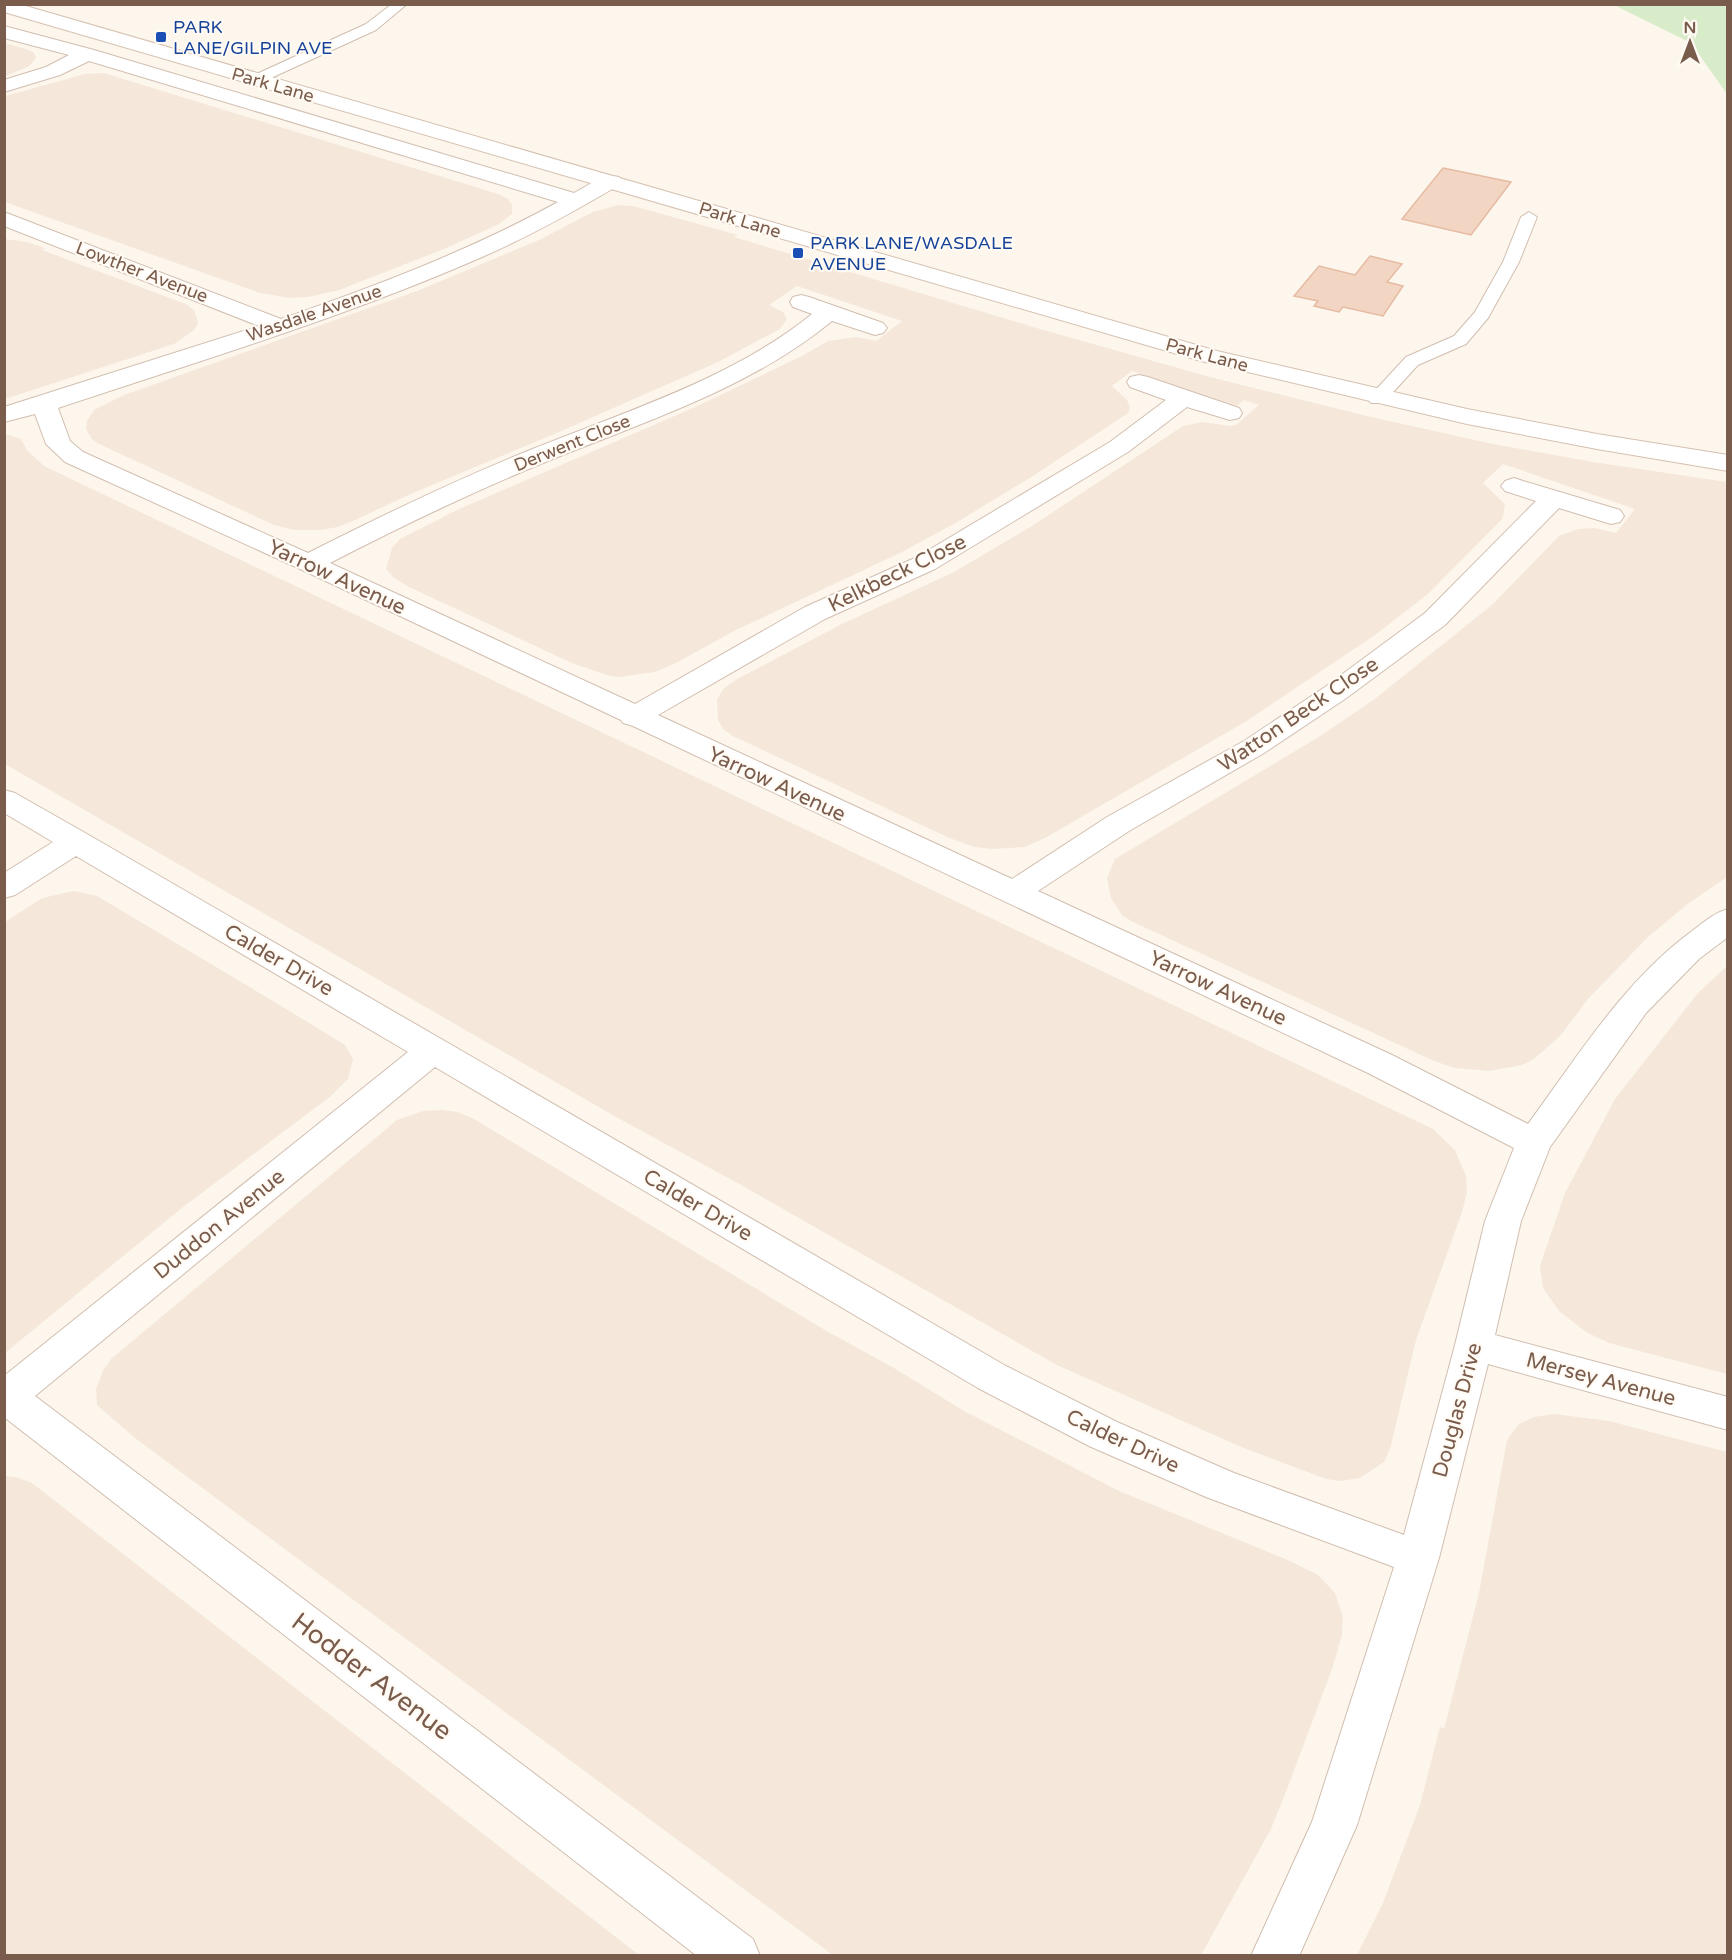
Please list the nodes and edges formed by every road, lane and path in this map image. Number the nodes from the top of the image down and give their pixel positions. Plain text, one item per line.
1 (401, 4) edge
2 (4, 6) edge
3 (4, 32) edge
4 (87, 54) junction
5 (255, 80) junction
6 (4, 86) edge
7 (612, 181) junction
8 (578, 201) junction
9 (1529, 217) dead end
10 (5, 218) edge
11 (801, 302) dead end
12 (829, 311) junction
13 (279, 326) junction
14 (875, 328) dead end
15 (1139, 382) dead end
16 (1184, 398) junction
17 (1377, 399) junction
18 (44, 404) junction
19 (1230, 412) dead end
20 (4, 415) edge
21 (1728, 463) edge
22 (1515, 486) dead end
23 (1554, 498) junction
24 (1611, 516) dead end
25 (309, 563) junction
26 (633, 717) junction
27 (4, 800) edge
28 (76, 841) junction
29 (4, 888) edge
30 (1013, 893) junction
31 (1728, 920) edge
32 (433, 1050) junction
33 (1534, 1142) junction
34 (1474, 1345) junction
35 (6, 1398) edge
36 (1728, 1413) edge
37 (1418, 1558) junction
38 (736, 1956) edge
39 (1275, 1956) edge

1 - 5 lane
2 - 5 street, Park Lane
3 - 4 street, Park Lane
4 - 6 street
4 - 8 street, Park Lane
5 - 7 street, Park Lane
7 - 8 street, Wasdale Avenue
7 - 17 street, Park Lane
8 - 13 street, Wasdale Avenue
9 - 17 lane
10 - 13 street, Lowther Avenue
11 - 12 street
12 - 14 street
12 - 25 street, Derwent Close
13 - 18 street, Wasdale Avenue
15 - 16 street
16 - 19 street
16 - 26 street, Kelkbeck Close
17 - 21 street, Park Lane
18 - 20 street, Wasdale Avenue
18 - 25 street, Yarrow Avenue
22 - 23 street
23 - 24 street
23 - 30 street, Watton Beck Close
25 - 26 street, Yarrow Avenue
26 - 30 street, Yarrow Avenue
27 - 28 street, Calder Drive
28 - 29 street
28 - 32 street, Calder Drive
30 - 33 street, Yarrow Avenue
31 - 33 street, Douglas Drive
32 - 35 street, Duddon Avenue
32 - 37 street, Calder Drive
33 - 34 street, Douglas Drive
34 - 36 street, Mersey Avenue
34 - 37 street, Douglas Drive
35 - 38 street, Hodder Avenue
37 - 39 street, Douglas Drive

